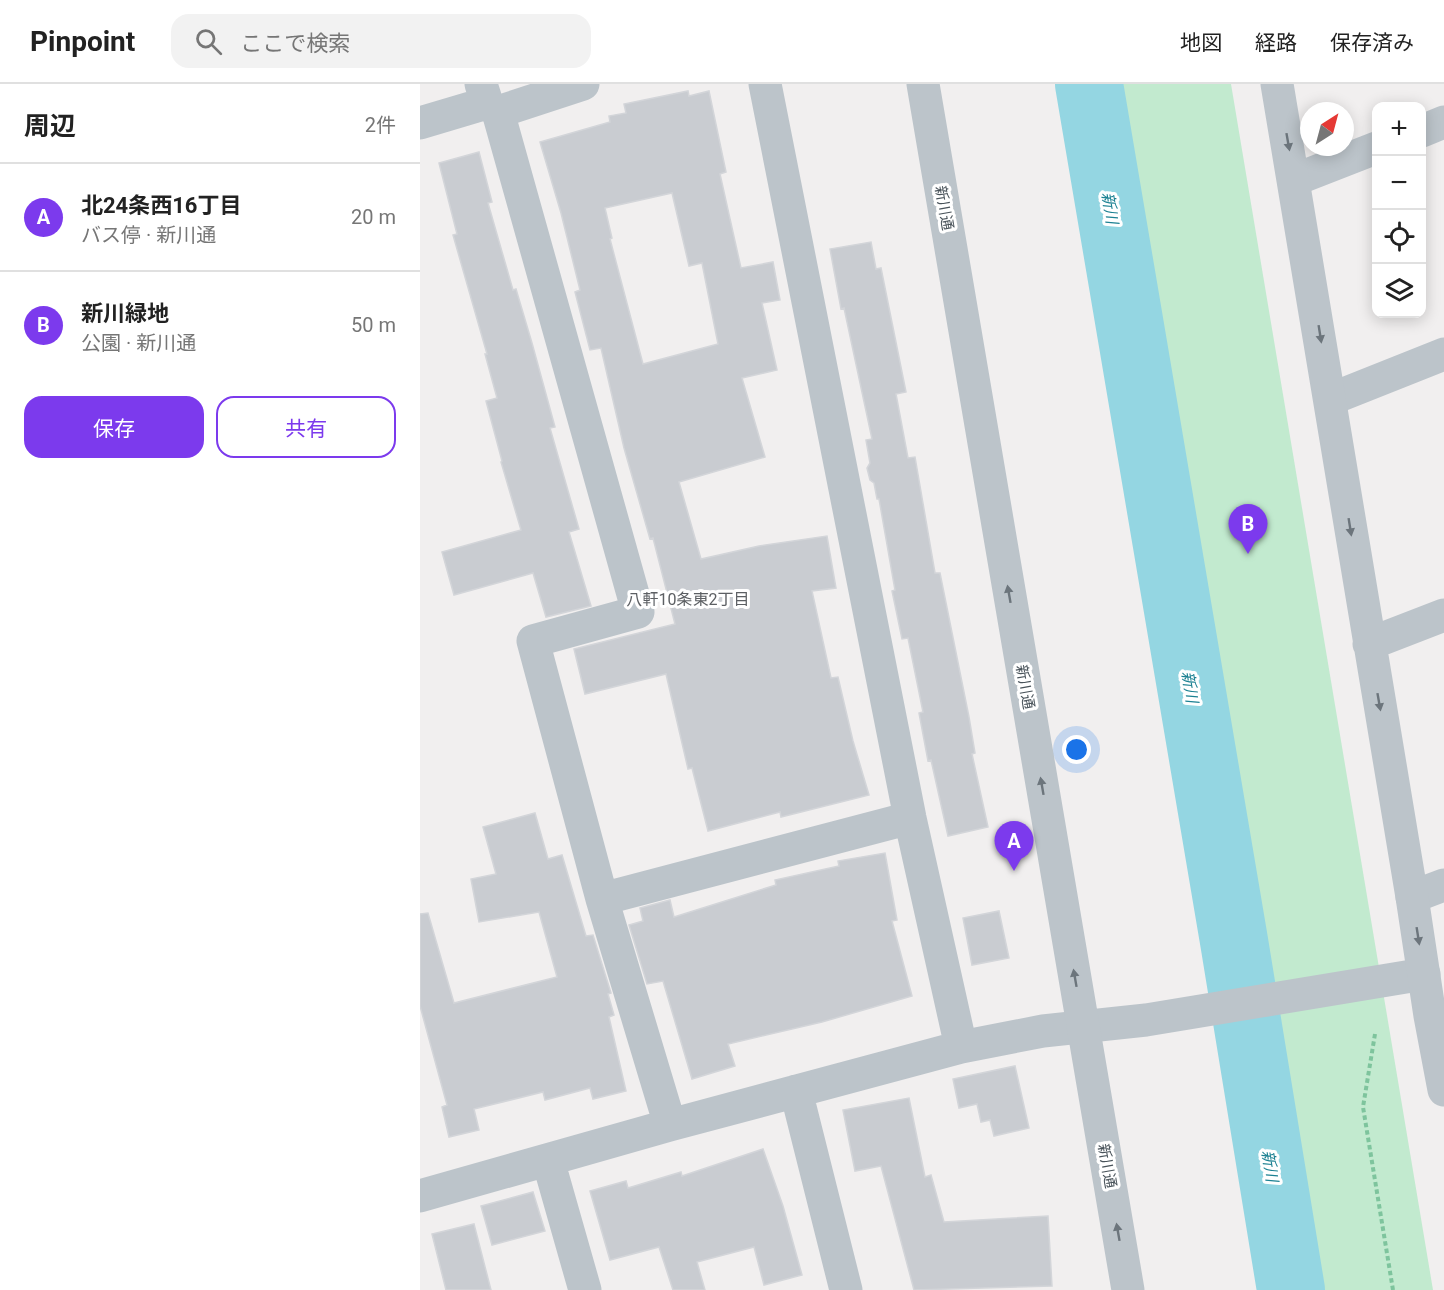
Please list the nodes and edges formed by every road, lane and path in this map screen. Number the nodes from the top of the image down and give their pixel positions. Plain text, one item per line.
1 (583, 84) edge
2 (765, 84) edge
3 (923, 84) edge
4 (1277, 84) edge
5 (488, 100) edge
6 (1444, 122) edge
7 (420, 123) edge
8 (1426, 129) edge
9 (1372, 150) edge
10 (1294, 180) junction
11 (1444, 354) edge
12 (1331, 399) junction
13 (1444, 615) edge
14 (1369, 644) junction
15 (910, 818) junction
16 (1444, 885) edge
17 (1412, 897) junction
18 (602, 899) junction
19 (1424, 974) junction
20 (1083, 1026) junction
21 (1375, 1034) dead end
22 (961, 1047) junction
23 (1444, 1090) edge
24 (796, 1091) junction
25 (670, 1125) junction
26 (548, 1160) junction
27 (420, 1196) edge
28 (585, 1290) edge
29 (846, 1290) edge
30 (1128, 1290) edge
31 (1393, 1290) edge

1 - 5 street
2 - 15 street
20 -> 3 street, 新川通
4 -> 10 street
5 - 7 street
5 - 18 street
6 - 8 street
9 - 10 street
10 -> 12 street
11 - 12 street
12 -> 14 street
13 - 14 street
14 -> 17 street
15 - 18 street
15 - 22 street
16 - 17 street
17 -> 19 street
18 - 25 street
19 - 20 street
19 - 23 street
20 - 22 street
30 -> 20 street, 新川通
21 - 31 path
22 - 24 street
24 - 25 street
24 - 29 street
25 - 26 street
26 - 27 street
26 - 28 street

